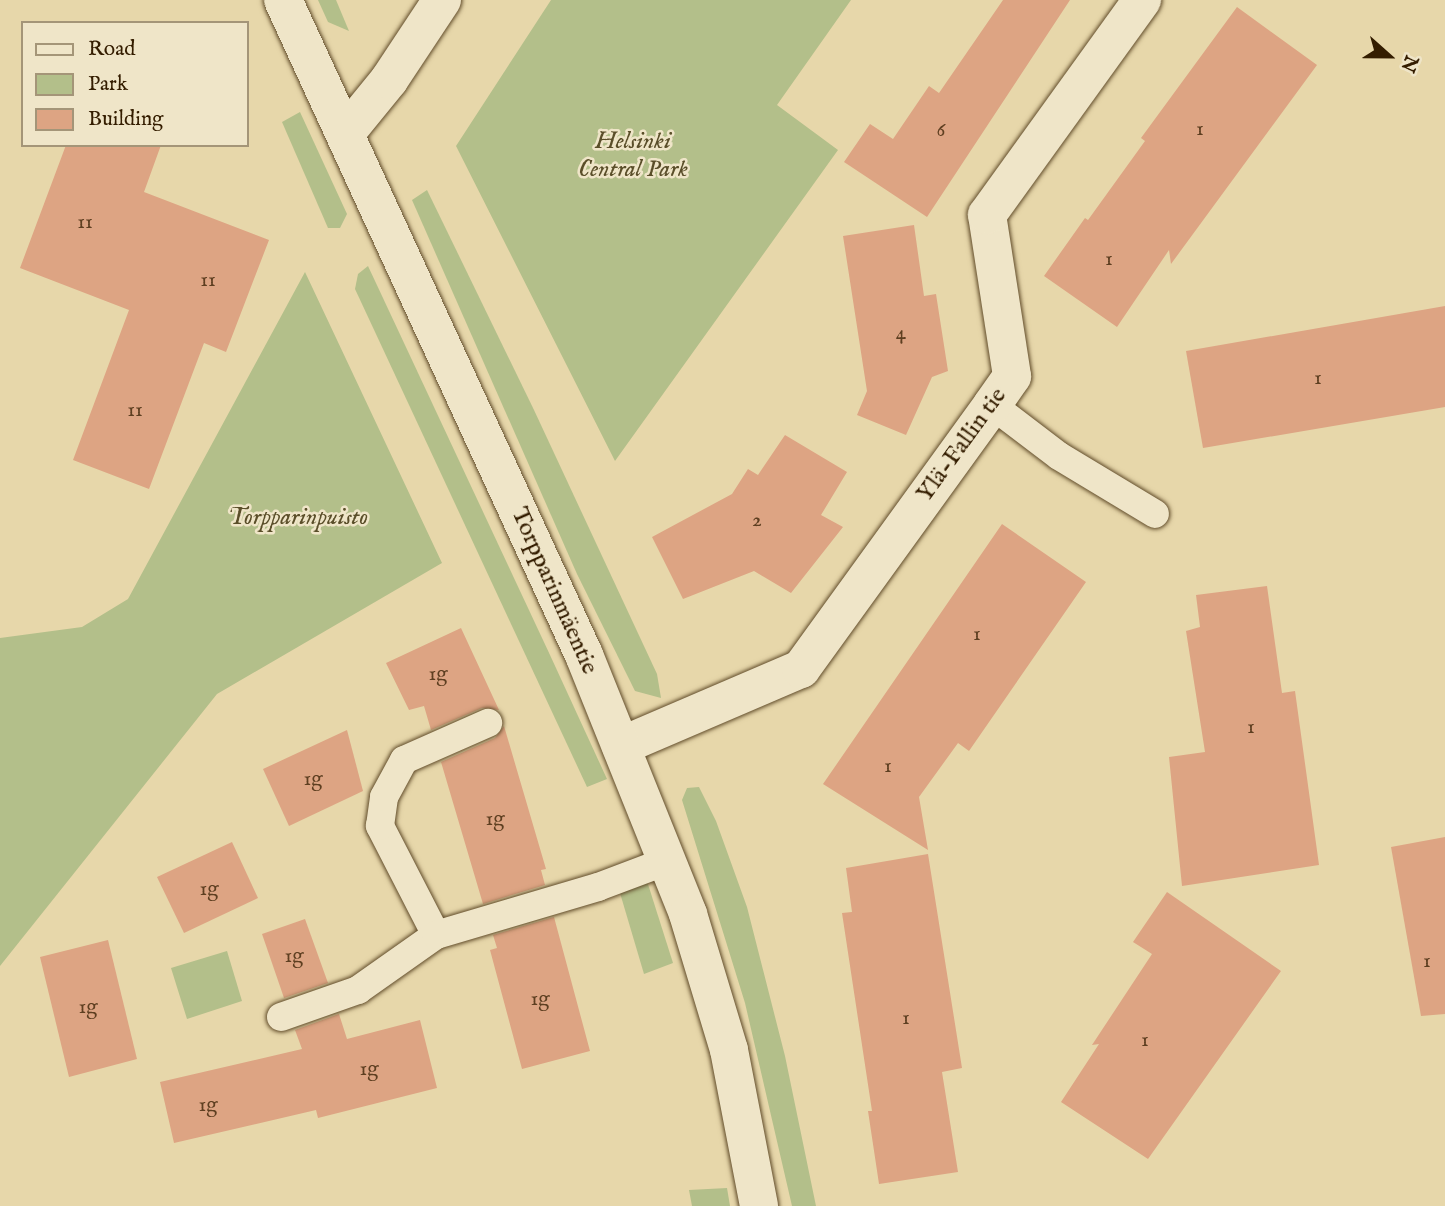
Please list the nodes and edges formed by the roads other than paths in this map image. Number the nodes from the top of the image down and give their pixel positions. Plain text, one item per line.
1 (283, 0) edge
2 (442, 0) edge
3 (1142, 0) edge
4 (345, 134) junction
5 (992, 405) junction
6 (1154, 514) dead end
7 (488, 723) dead end
8 (621, 746) junction
9 (667, 861) junction
10 (436, 935) junction
11 (281, 1017) dead end
12 (759, 1206) edge

1 - 4 street, Torpparinmäentie
2 - 4 street
3 - 5 street, Ylä-Fallin tie
4 - 8 street, Torpparinmäentie
5 - 6 lane
5 - 8 street, Ylä-Fallin tie
7 - 10 lane
8 - 9 street, Torpparinmäentie
9 - 10 lane
9 - 12 street, Torpparinmäentie
10 - 11 lane

